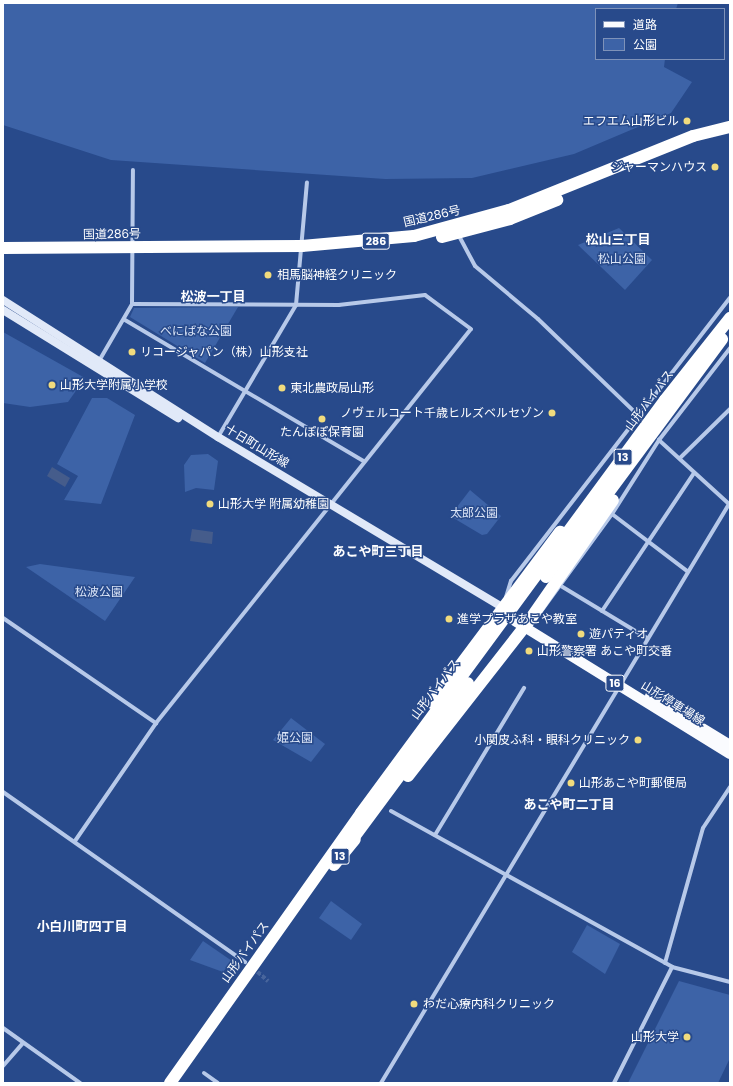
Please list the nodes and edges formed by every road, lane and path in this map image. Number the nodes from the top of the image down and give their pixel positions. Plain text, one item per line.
1 (730, 127) edge
2 (730, 134) edge
3 (133, 170) dead end
4 (307, 182) dead end
5 (456, 230) junction
6 (3, 248) edge
7 (302, 249) junction
8 (132, 252) junction
9 (3, 256) edge
10 (730, 298) edge
11 (3, 300) edge
12 (132, 304) junction
13 (296, 305) junction
14 (3, 310) edge
15 (730, 311) edge
16 (730, 318) edge
17 (125, 320) junction
18 (725, 338) edge
19 (99, 361) junction
20 (244, 393) junction
21 (730, 410) edge
22 (640, 418) junction
23 (218, 437) junction
24 (659, 440) junction
25 (637, 448) junction
26 (680, 458) junction
27 (363, 461) junction
28 (694, 473) junction
29 (327, 505) junction
30 (612, 514) junction
31 (648, 542) junction
32 (687, 571) junction
33 (561, 586) junction
34 (501, 609) junction
35 (602, 611) junction
36 (3, 618) edge
37 (527, 624) junction
38 (501, 631) junction
39 (647, 638) junction
40 (622, 684) junction
41 (524, 688) dead end
42 (156, 723) junction
43 (730, 745) edge
44 (730, 754) edge
45 (730, 787) edge
46 (3, 792) edge
47 (391, 810) dead end
48 (361, 813) junction
49 (434, 835) junction
50 (75, 841) junction
51 (334, 865) junction
52 (506, 875) junction
53 (665, 963) junction
54 (249, 966) junction
55 (672, 967) junction
56 (730, 982) edge
57 (3, 1028) edge
58 (23, 1043) junction
59 (3, 1066) edge
60 (204, 1073) dead end
61 (173, 1082) edge
62 (80, 1083) edge
63 (218, 1083) edge
64 (381, 1083) edge
65 (614, 1083) edge

1 - 5 highway, 国道286号 / 286
2 - 5 highway, 国道286号 / 286
3 - 8 street
4 - 7 street
5 - 7 highway, 国道286号 / 286
5 - 22 street
6 - 8 highway, 国道286号 / 286
7 - 8 highway, 国道286号 / 286
7 - 13 street
8 - 9 highway, 国道286号 / 286
8 - 12 street
10 - 22 street
11 - 19 main road, 十日町山形線
12 - 13 street
12 - 17 street
13 - 20 street
13 - 27 street
14 - 29 main road, 十日町山形線
15 - 18 highway
16 - 18 highway, 山形バイパス / 13
17 - 19 street
17 - 20 street
18 - 24 street
18 - 25 highway, 山形バイパス / 13
19 - 23 main road, 十日町山形線
20 - 23 street
20 - 27 street
21 - 26 street
22 - 34 street
23 - 29 main road, 十日町山形線
24 - 26 street
24 - 30 street
25 - 34 highway
25 - 37 highway
25 - 38 highway, 山形バイパス / 13
26 - 28 street
27 - 29 street
28 - 31 street
28 - 32 street
29 - 34 main road, 十日町山形線
29 - 42 street
30 - 31 street
30 - 33 street
31 - 32 street
31 - 35 street
32 - 39 street
33 - 35 street
33 - 37 street
34 - 37 main road, 山形停車場線 / 16
34 - 48 highway
35 - 39 street
36 - 42 street
37 - 40 main road, 山形停車場線 / 16
37 - 51 highway
38 - 48 highway, 山形バイパス / 13
38 - 51 highway, 山形バイパス / 13
39 - 40 street
40 - 43 main road, 山形停車場線 / 16
40 - 44 main road, 山形停車場線 / 16
40 - 52 street
41 - 49 street
42 - 50 street
45 - 53 street
46 - 50 street
47 - 49 street
48 - 54 highway, 山形バイパス / 13
49 - 52 street
50 - 54 street
51 - 61 highway, 山形バイパス / 13
52 - 53 street
52 - 64 street
53 - 55 street
54 - 61 highway, 山形バイパス / 13
55 - 56 street
55 - 65 street
57 - 58 street
58 - 59 street
58 - 62 street
60 - 63 street

